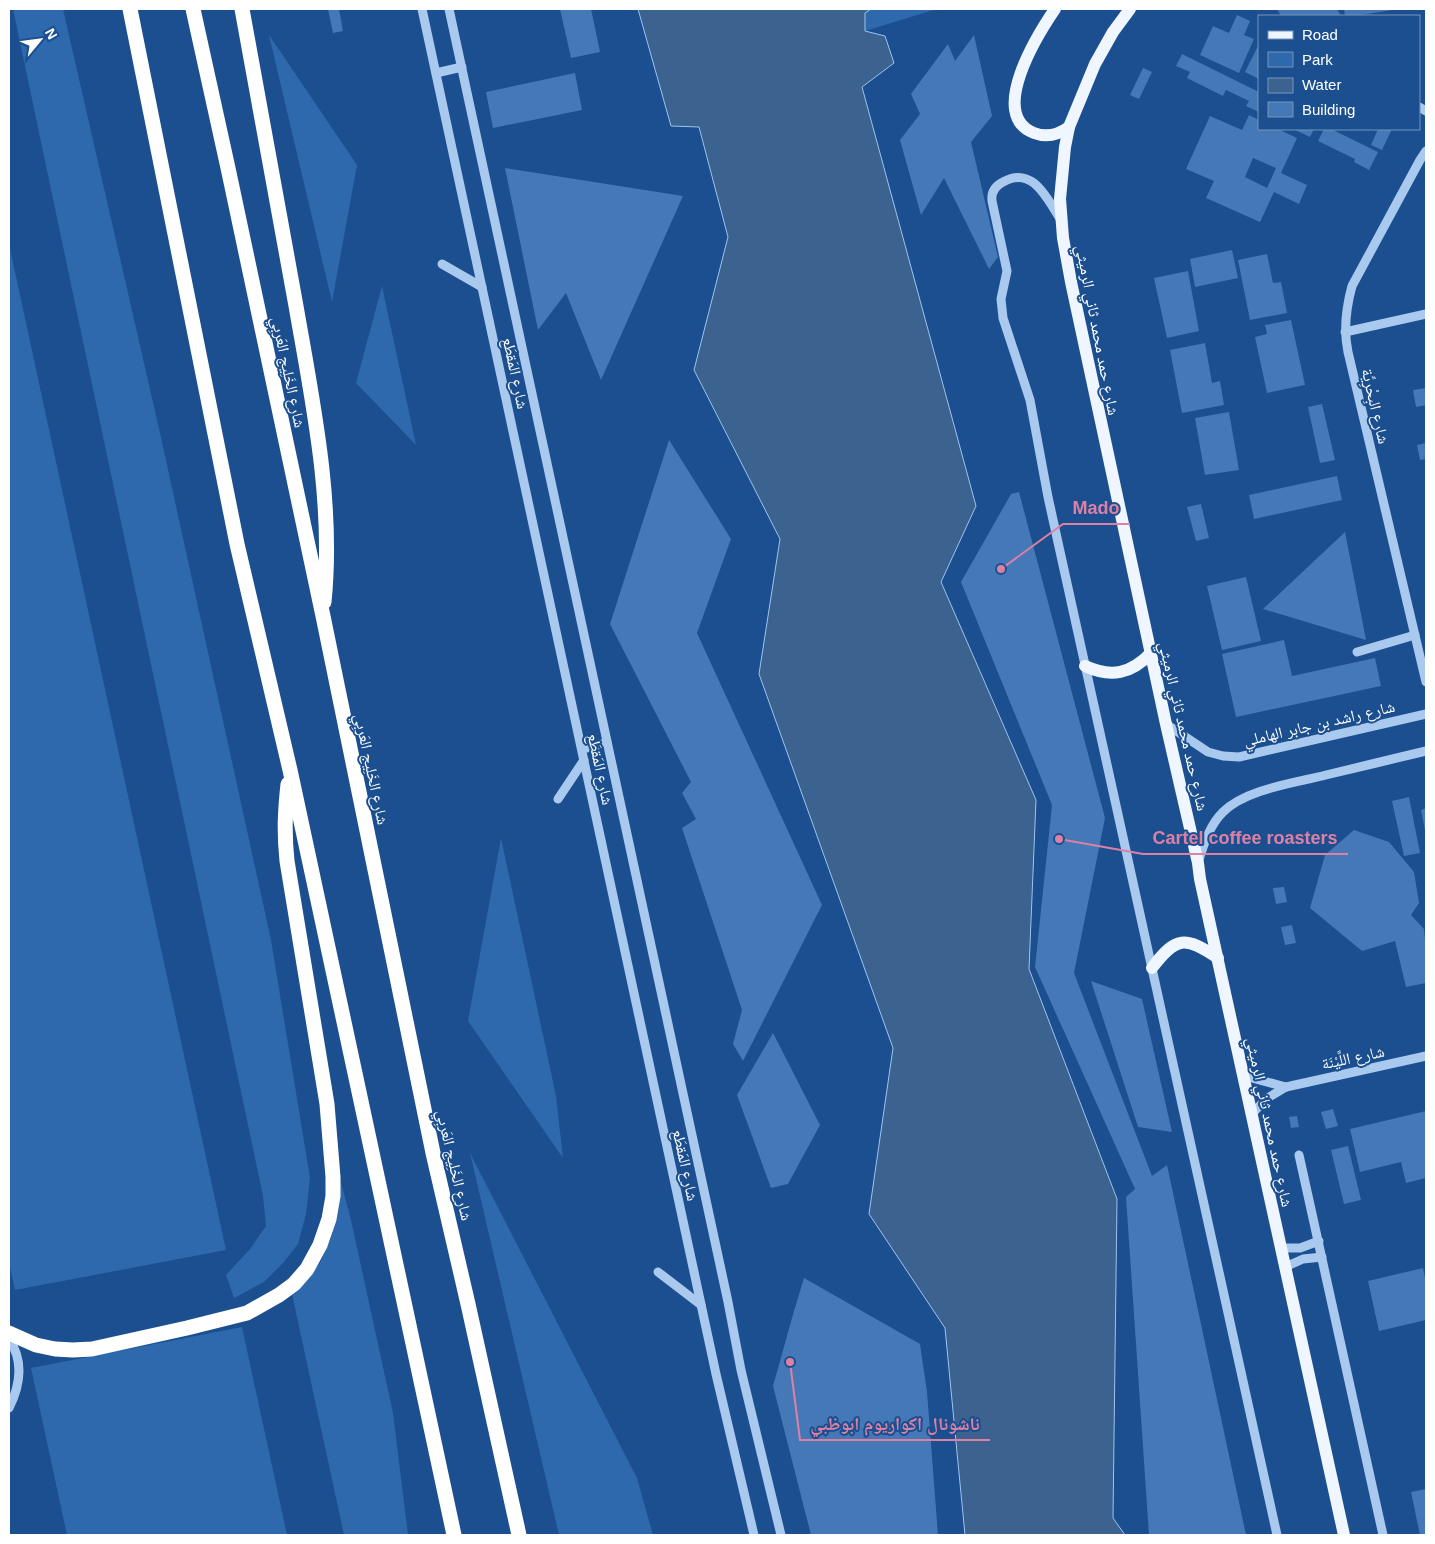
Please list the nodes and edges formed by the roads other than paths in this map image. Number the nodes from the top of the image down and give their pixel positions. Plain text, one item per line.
1 (130, 9) edge
2 (193, 9) edge
3 (242, 9) edge
4 (422, 9) edge
5 (449, 9) edge
6 (1055, 9) edge
7 (1130, 9) edge
8 (462, 66) junction
9 (436, 73) junction
10 (1069, 127) junction
11 (1426, 151) edge
12 (1062, 222) junction
13 (442, 264) dead end
14 (482, 287) junction
15 (1426, 314) edge
16 (1345, 332) junction
17 (323, 616) junction
18 (1415, 635) junction
19 (1357, 652) dead end
20 (1151, 653) junction
21 (1085, 666) junction
22 (1426, 682) edge
23 (1426, 714) edge
24 (1166, 724) junction
25 (607, 743) junction
26 (582, 749) junction
27 (1426, 751) edge
28 (584, 760) junction
29 (290, 770) junction
30 (558, 799) dead end
31 (1198, 863) junction
32 (1218, 958) junction
33 (1152, 968) junction
34 (1426, 1056) edge
35 (1243, 1073) junction
36 (1286, 1087) junction
37 (1252, 1115) junction
38 (1299, 1155) dead end
39 (1319, 1241) junction
40 (1281, 1248) junction
41 (1322, 1257) junction
42 (1285, 1267) junction
43 (658, 1272) dead end
44 (701, 1305) junction
45 (9, 1333) edge
46 (9, 1339) edge
47 (9, 1408) edge
48 (454, 1535) edge
49 (518, 1535) edge
50 (754, 1535) edge
51 (781, 1535) edge
52 (1277, 1535) edge
53 (1344, 1535) edge
54 (1383, 1535) edge

1 - 29 highway
2 - 17 highway, شارع الخَلِيج العَربِي
3 - 17 highway
4 - 9 street, شارع المَقطَع
5 - 8 street, شارع المَقطَع
6 - 10 main road
7 - 10 main road, شارع حمد محمد ثاني الرميثي
8 - 9 street
8 - 25 street, شارع المَقطَع
9 - 14 street, شارع المَقطَع
10 - 12 main road, شارع حمد محمد ثاني الرميثي
11 - 16 street, شارع البِحْرِيَّة
12 - 20 main road, شارع حمد محمد ثاني الرميثي
12 - 21 street
13 - 14 street
14 - 26 street, شارع المَقطَع
15 - 16 street
16 - 18 street, شارع البِحْرِيَّة
17 - 49 highway, شارع الخَلِيج العَربِي
18 - 19 street
18 - 22 street, شارع البِحْرِيَّة
20 - 21 main road
20 - 24 main road, شارع حمد محمد ثاني الرميثي
21 - 33 street
23 - 24 street, شارع راشد بن جابر الهاملي
24 - 31 main road, شارع حمد محمد ثاني الرميثي
25 - 26 street
25 - 51 street, شارع المَقطَع
26 - 28 street, شارع المَقطَع
27 - 31 street
28 - 30 street
28 - 44 street, شارع المَقطَع
29 - 45 highway
29 - 48 highway
31 - 32 main road, شارع حمد محمد ثاني الرميثي
32 - 33 main road
32 - 35 main road, شارع حمد محمد ثاني الرميثي
33 - 52 street
34 - 36 street, شارع اللَّيْنَة
35 - 36 street, شارع اللَّيْنَة
35 - 37 main road, شارع حمد محمد ثاني الرميثي
36 - 37 street, شارع اللَّيْنَة
37 - 40 main road, شارع حمد محمد ثاني الرميثي
38 - 39 street
39 - 40 street
39 - 41 street
40 - 42 main road, شارع حمد محمد ثاني الرميثي
41 - 42 street
41 - 54 street
42 - 53 main road, شارع حمد محمد ثاني الرميثي
43 - 44 street
44 - 50 street, شارع المَقطَع
46 - 47 street

